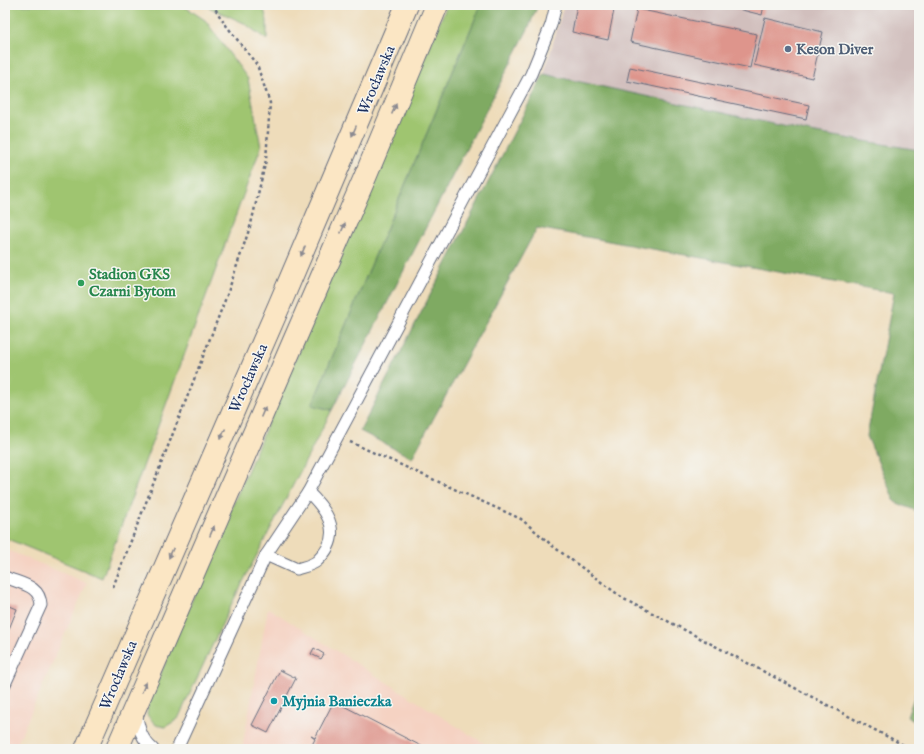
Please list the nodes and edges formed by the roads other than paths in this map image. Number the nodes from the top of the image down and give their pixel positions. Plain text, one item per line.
1 (407, 5) edge
2 (437, 5) edge
3 (556, 5) edge
4 (308, 492) junction
5 (266, 555) junction
6 (5, 577) edge
7 (5, 684) edge
8 (135, 708) junction
9 (97, 739) edge
10 (86, 749) edge
11 (118, 749) edge
12 (153, 749) edge
13 (177, 749) edge

1 -> 9 main road, Wrocławska
8 -> 2 main road, Wrocławska
3 - 4 lane
4 - 5 lane
4 - 5 lane
5 - 13 lane
6 - 7 lane
8 - 11 main road, Wrocławska
8 - 12 lane
9 - 10 main road, Wrocławska

